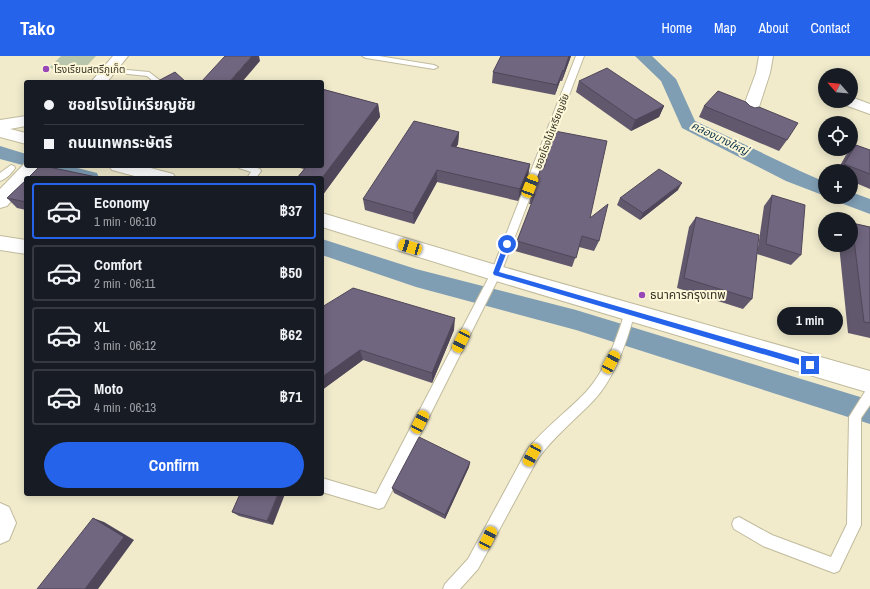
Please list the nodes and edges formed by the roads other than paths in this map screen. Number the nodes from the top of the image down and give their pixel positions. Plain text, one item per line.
1 (120, 56) edge
2 (366, 56) edge
3 (580, 56) edge
4 (766, 56) edge
5 (434, 67) dead end
6 (104, 76) edge
7 (156, 80) edge
8 (858, 105) edge
9 (870, 109) edge
10 (749, 114) edge
11 (24, 121) edge
12 (0, 125) edge
13 (0, 131) edge
14 (24, 138) edge
15 (24, 168) edge
16 (133, 168) edge
17 (248, 168) edge
18 (160, 176) edge
19 (253, 176) edge
20 (0, 178) edge
21 (0, 201) edge
22 (324, 221) edge
23 (0, 244) edge
24 (24, 247) edge
25 (492, 281) junction
26 (628, 321) junction
27 (868, 392) edge
28 (324, 486) edge
29 (0, 516) edge
30 (739, 524) dead end
31 (0, 531) edge
32 (450, 589) edge

1 - 6 main road
2 - 5 lane
3 - 25 lane, ซอยโรงไม้เหรียญชัย
4 - 10 street
6 - 7 lane
8 - 9 street
11 - 12 main road
13 - 14 main road
15 - 20 lane
15 - 21 main road
16 - 18 main road
17 - 19 lane
22 - 25 main road
23 - 24 street
25 - 26 main road
25 - 28 lane, ซอยโรงไม้เหรียญชัย
26 - 27 main road
26 - 32 lane
27 - 30 lane
29 - 31 street

